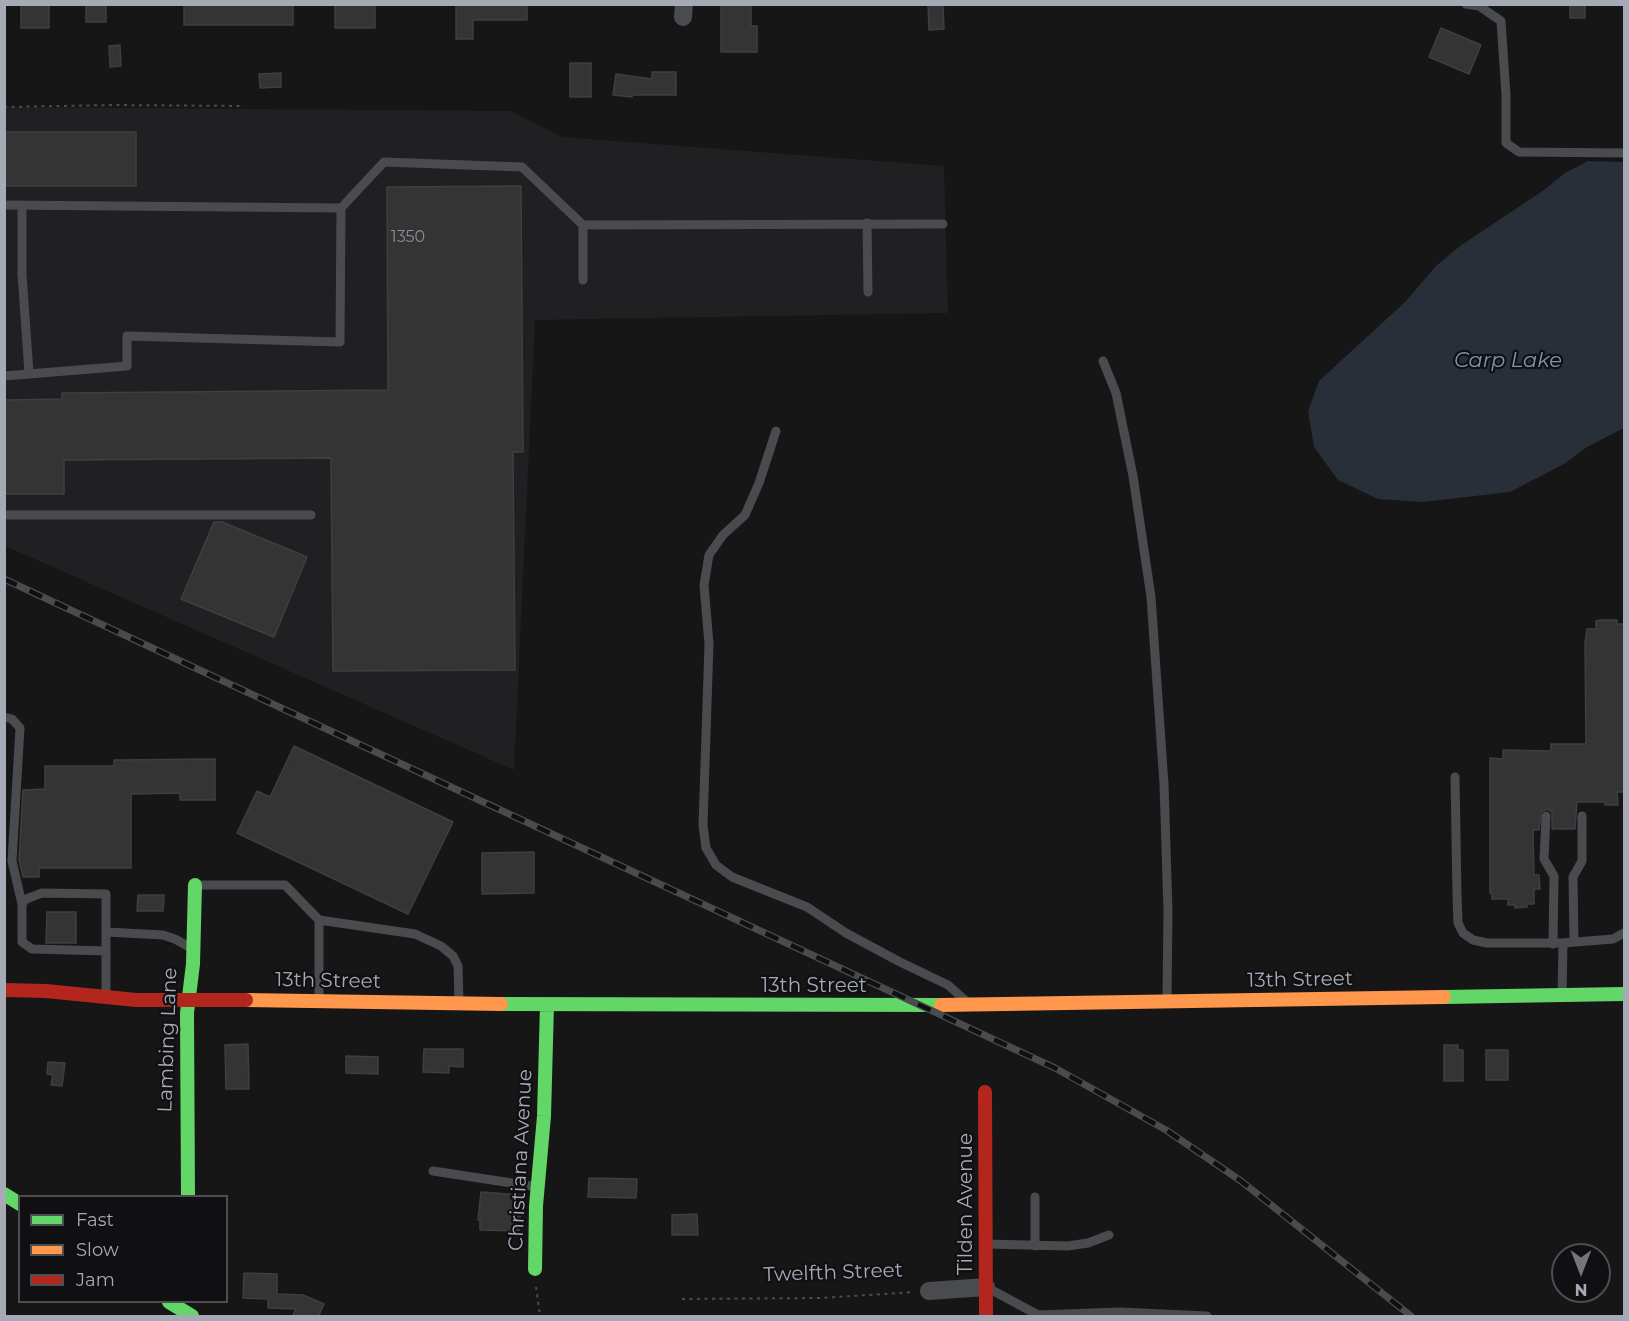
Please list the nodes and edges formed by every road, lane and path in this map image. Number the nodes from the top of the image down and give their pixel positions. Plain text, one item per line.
1 (1466, 4) edge
2 (242, 106) dead end
3 (4, 107) edge
4 (1624, 153) edge
5 (4, 205) edge
6 (22, 205) junction
7 (341, 208) junction
8 (867, 223) junction
9 (943, 224) dead end
10 (583, 225) junction
11 (583, 280) dead end
12 (868, 292) dead end
13 (1103, 361) dead end
14 (29, 374) junction
15 (4, 376) edge
16 (776, 431) dead end
17 (4, 515) edge
18 (310, 515) dead end
19 (4, 717) edge
20 (1455, 777) dead end
21 (1546, 816) dead end
22 (1582, 816) dead end
23 (1554, 876) junction
24 (1573, 877) junction
25 (195, 885) joint
26 (22, 904) junction
27 (319, 920) junction
28 (106, 932) junction
29 (1624, 933) edge
30 (1574, 942) junction
31 (1558, 944) junction
32 (193, 949) junction
33 (106, 951) junction
34 (4, 990) edge
35 (1624, 994) edge
36 (1562, 995) junction
37 (106, 998) junction
38 (319, 1000) junction
39 (188, 1001) junction
40 (1167, 1001) junction
41 (459, 1003) junction
42 (547, 1005) junction
43 (970, 1005) junction
44 (984, 1092) dead end
45 (433, 1171) dead end
46 (537, 1187) junction
47 (4, 1194) edge
48 (188, 1195) edge
49 (1035, 1197) dead end
50 (18, 1203) edge
51 (1108, 1235) dead end
52 (986, 1244) junction
53 (1035, 1246) junction
54 (535, 1269) joint
55 (986, 1287) junction
56 (929, 1291) joint
57 (682, 1299) dead end
58 (171, 1303) edge
59 (190, 1311) edge
60 (1207, 1316) edge
61 (540, 1317) edge
62 (986, 1317) edge

1 - 4 lane
2 - 3 path
5 - 6 lane
6 - 7 lane
6 - 14 lane
7 - 10 lane
7 - 14 lane
8 - 9 lane
8 - 10 lane
8 - 12 lane
10 - 11 lane
13 - 40 lane
14 - 15 lane
16 - 43 lane
17 - 18 lane
19 - 26 lane
20 - 31 lane
21 - 23 lane
22 - 24 lane
23 - 24 lane
23 - 31 lane
24 - 30 lane
25 - 27 lane
25 - 32 street, Lambing Lane
26 - 28 lane
26 - 33 lane
27 - 38 lane
27 - 41 lane
28 - 32 lane
28 - 33 lane
29 - 30 lane
30 - 31 lane
31 - 36 lane
32 - 39 street, Lambing Lane
33 - 37 lane
34 - 37 street, 13th Street
35 - 36 street, 13th Street
36 - 40 street, 13th Street
37 - 39 street, 13th Street
38 - 39 street, 13th Street
38 - 41 street, 13th Street
39 - 48 street, Lambing Lane
40 - 43 street, 13th Street
41 - 42 street, 13th Street
42 - 43 street, 13th Street
42 - 46 street, Christiana Avenue
44 - 52 street, Tilden Avenue
45 - 46 lane
46 - 54 street, Christiana Avenue
47 - 50 street
49 - 53 lane
51 - 53 lane
52 - 53 lane
52 - 55 street, Tilden Avenue
54 - 61 path, Christiana Avenue
55 - 56 street, Twelfth Street
55 - 60 lane
55 - 62 street, Tilden Avenue
56 - 57 path, Twelfth Street
58 - 59 street

